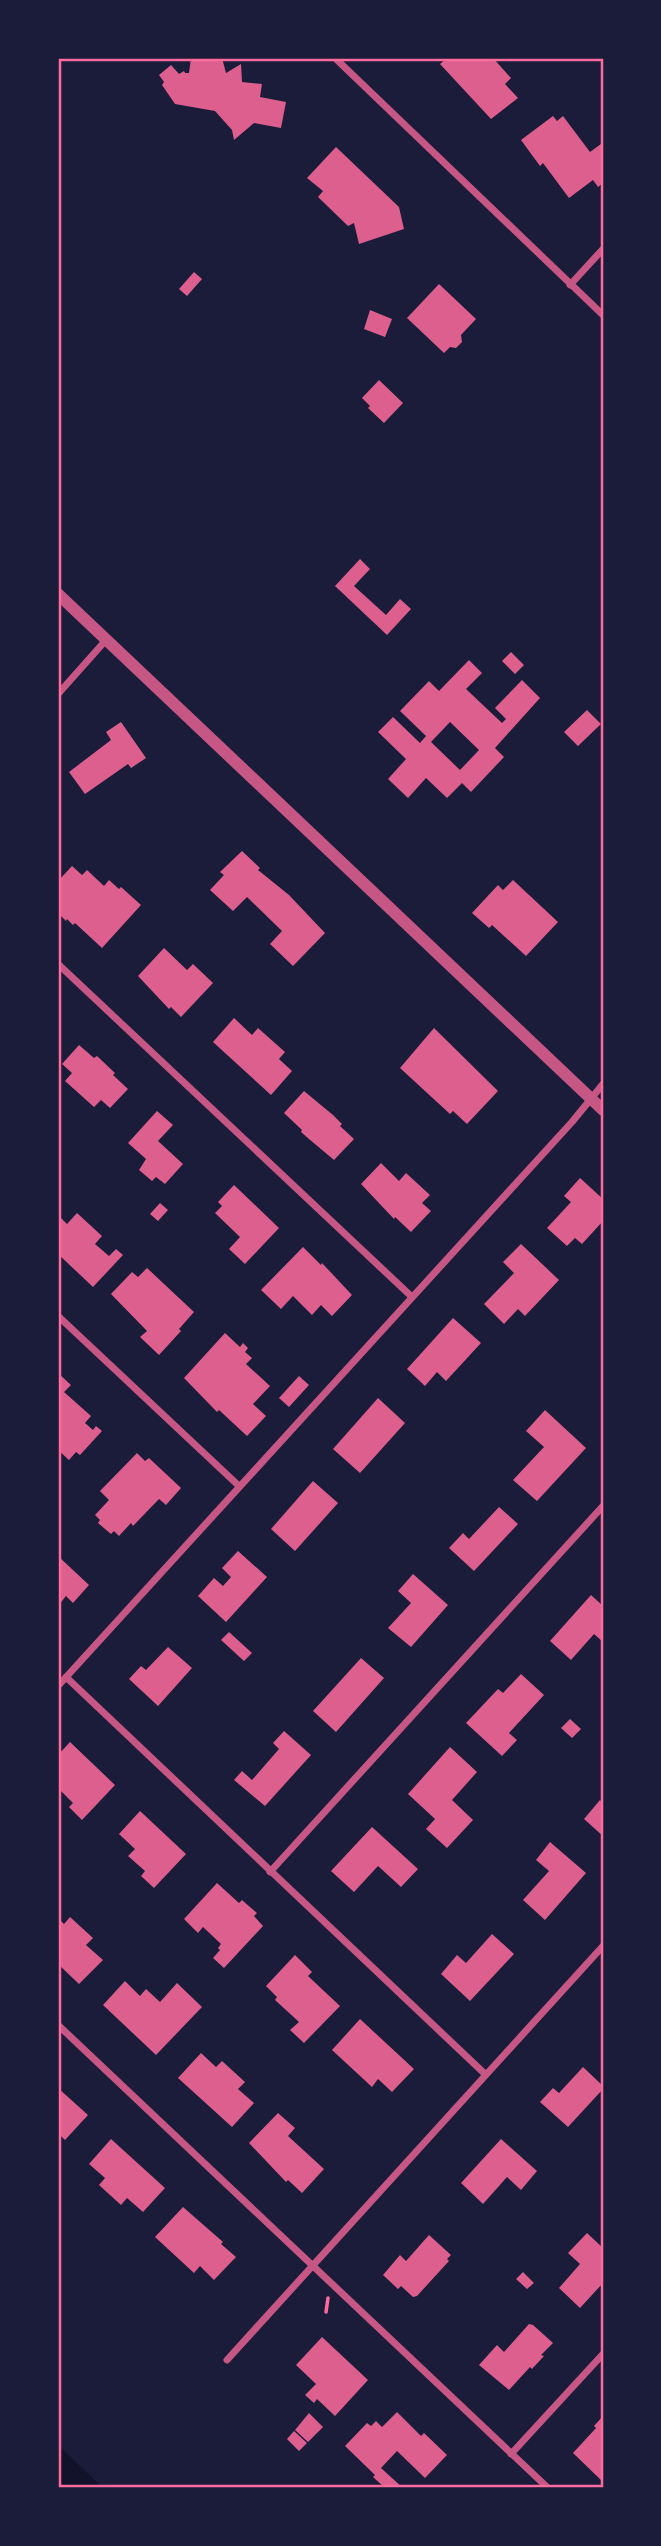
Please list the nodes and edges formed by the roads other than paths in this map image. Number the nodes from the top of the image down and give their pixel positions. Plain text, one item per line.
1 (335, 58) edge
2 (603, 249) edge
3 (570, 285) junction
4 (603, 315) edge
5 (58, 594) edge
6 (106, 640) junction
7 (58, 694) edge
8 (58, 964) edge
9 (603, 1084) edge
10 (591, 1098) junction
11 (603, 1110) edge
12 (412, 1297) junction
13 (58, 1316) edge
14 (239, 1486) junction
15 (603, 1506) edge
16 (66, 1677) junction
17 (58, 1686) edge
18 (270, 1872) junction
19 (603, 1946) edge
20 (58, 2025) edge
21 (485, 2074) junction
22 (312, 2266) junction
23 (603, 2354) edge
24 (227, 2360) dead end
25 (511, 2454) junction
26 (548, 2488) edge

1 - 3 street
2 - 3 street
3 - 4 street
5 - 6 street
6 - 7 street
6 - 10 street
8 - 12 street
9 - 10 street
10 - 11 street
10 - 12 street
12 - 14 street
13 - 14 street
14 - 16 street
15 - 18 street
16 - 17 street
16 - 18 street
18 - 21 street
19 - 21 street
20 - 22 street
21 - 22 street
22 - 24 street
22 - 25 street
23 - 25 street
25 - 26 street

